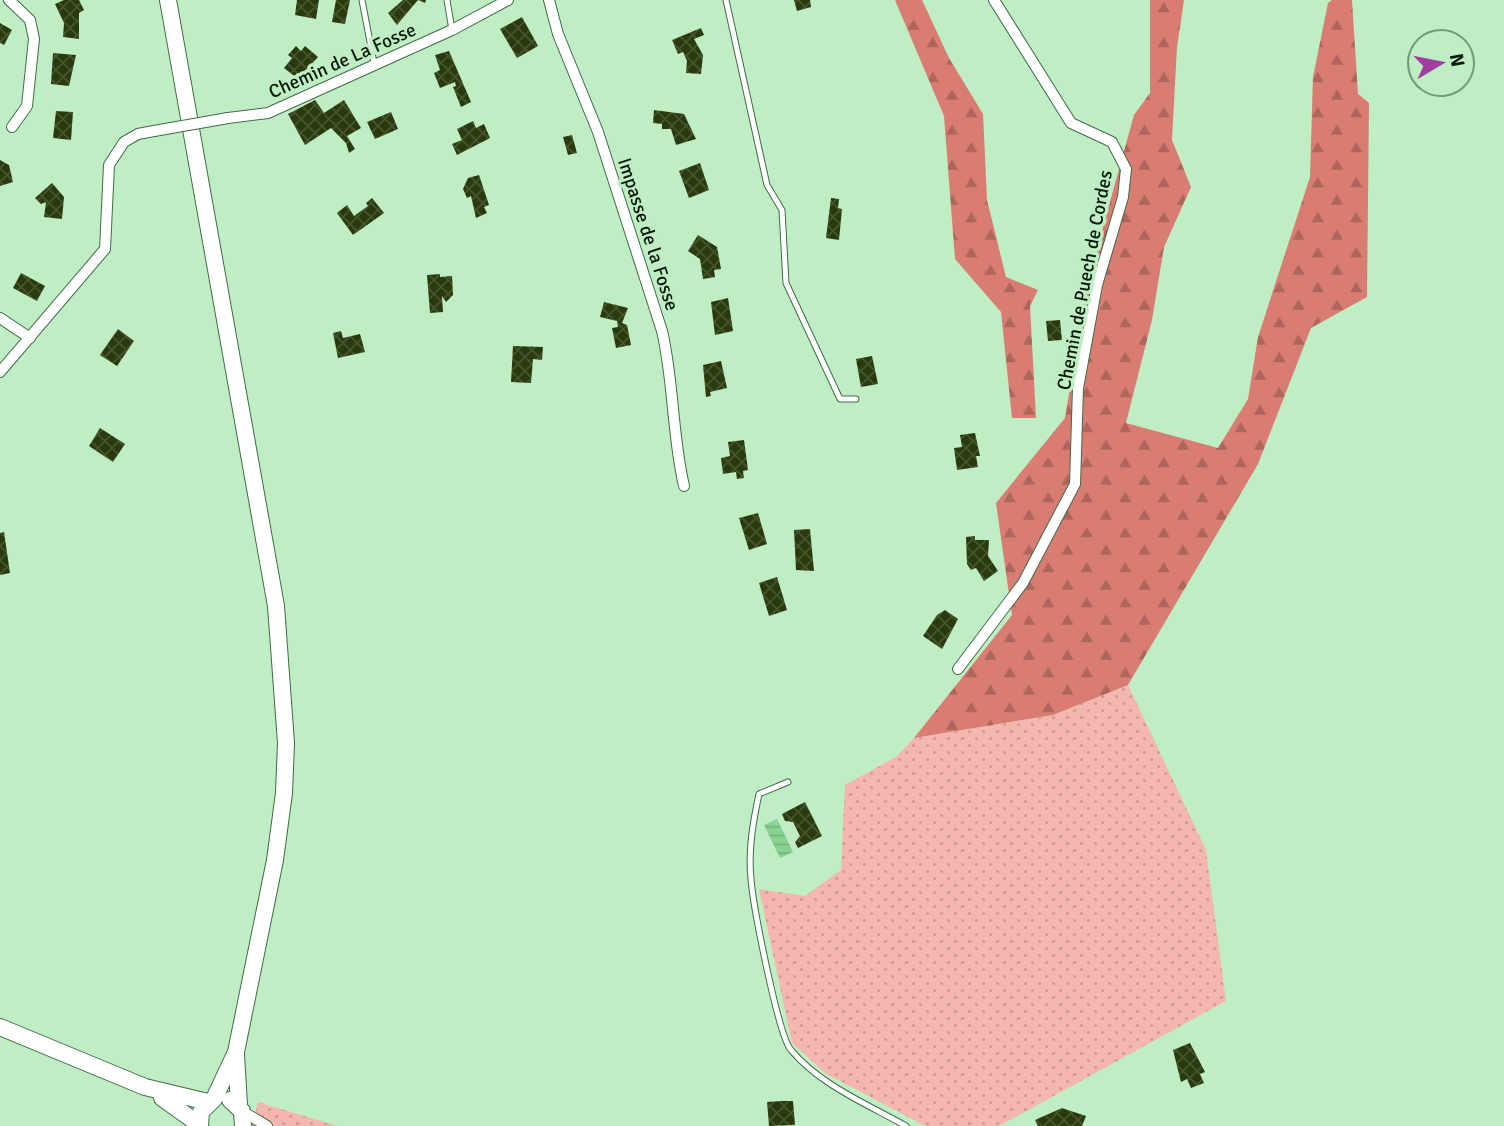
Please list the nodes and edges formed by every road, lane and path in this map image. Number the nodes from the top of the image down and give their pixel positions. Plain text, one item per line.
1 (9, 0) edge
2 (168, 0) edge
3 (362, 0) edge
4 (447, 0) edge
5 (508, 0) edge
6 (549, 0) edge
7 (726, 0) edge
8 (994, 0) edge
9 (453, 30) junction
10 (374, 63) junction
11 (12, 127) dead end
12 (0, 318) edge
13 (30, 338) junction
14 (0, 372) edge
15 (856, 399) dead end
16 (684, 486) dead end
17 (958, 669) dead end
18 (788, 782) dead end
19 (0, 1027) edge
20 (236, 1052) junction
21 (145, 1087) junction
22 (211, 1100) junction
23 (241, 1114) edge
24 (200, 1126) edge
25 (267, 1126) edge
26 (906, 1126) edge

1 - 11 street
2 - 20 main road
3 - 10 lane
4 - 9 lane
5 - 9 street, Chemin de La Fosse
6 - 16 street, Impasse de la Fosse
7 - 15 lane
8 - 17 street, Chemin de Puech de Cordes
9 - 10 street, Chemin de La Fosse
10 - 13 street, Chemin de La Fosse, bridge
12 - 13 street
13 - 14 street, Chemin de La Fosse
18 - 26 lane
19 - 21 main road
20 - 22 main road
20 - 23 main road
21 - 22 main road
21 - 24 main road
22 - 23 main road
22 - 24 main road
23 - 25 street

